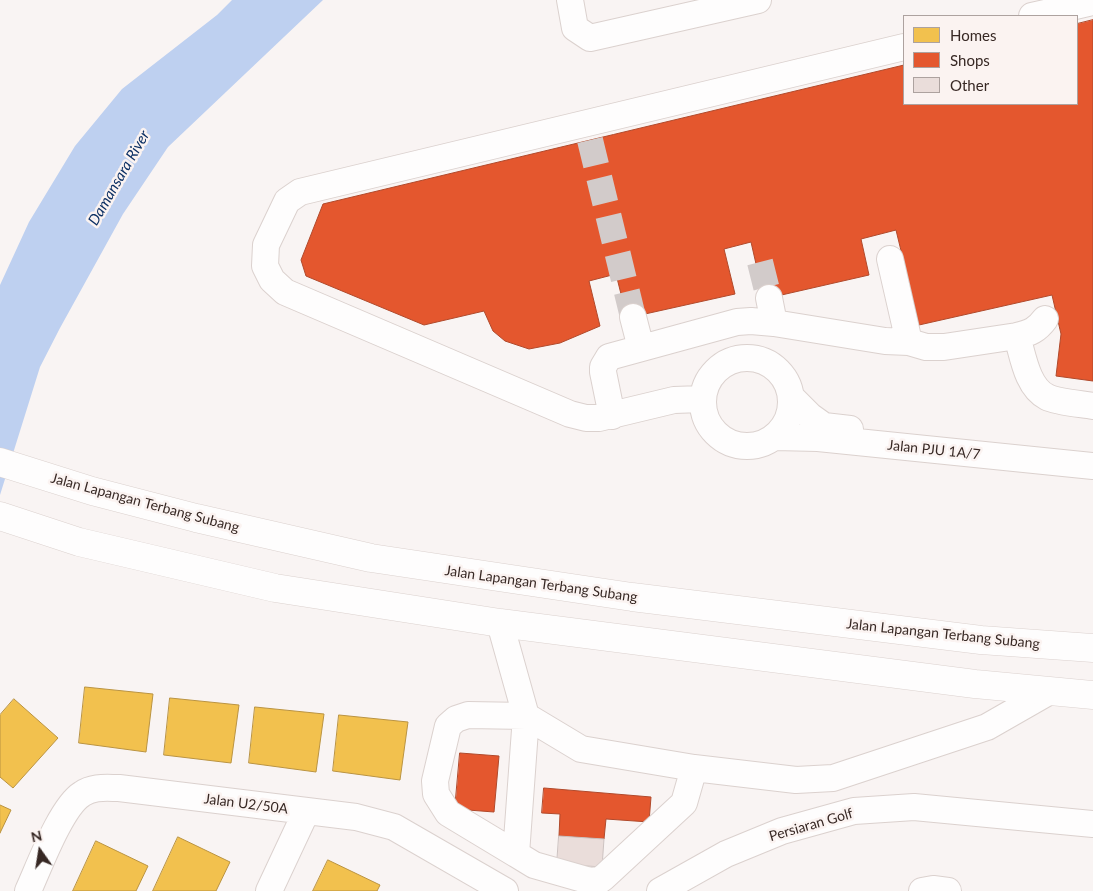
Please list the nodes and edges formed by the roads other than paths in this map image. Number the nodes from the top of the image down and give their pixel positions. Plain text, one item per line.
1 (570, 0) edge
2 (758, 0) edge
3 (1093, 2) edge
4 (1036, 15) edge
5 (903, 47) edge
6 (890, 259) dead end
7 (633, 317) tunnel mouth
8 (1045, 319) dead end
9 (1017, 336) junction
10 (909, 342) junction
11 (641, 348) junction
12 (792, 398) junction
13 (702, 399) junction
14 (1093, 406) edge
15 (612, 416) junction
16 (775, 437) junction
17 (1093, 452) edge
18 (0, 462) edge
19 (1093, 466) edge
20 (0, 516) edge
21 (500, 623) junction
22 (1093, 648) edge
23 (1050, 691) junction
24 (1093, 694) edge
25 (526, 716) junction
26 (694, 768) junction
27 (306, 812) junction
28 (1093, 824) edge
29 (516, 854) junction
30 (28, 891) edge
31 (269, 891) edge
32 (505, 891) edge
33 (660, 891) edge
34 (922, 891) edge
35 (948, 891) edge

1 - 2 street
3 - 4 street
5 - 15 street
6 - 10 street
7 - 11 street
8 - 9 street
9 - 10 street
9 - 14 street
10 - 11 street
11 - 15 street
12 - 13 street
12 - 16 street
12 - 17 street, Jalan PJU 1A/7
13 - 15 street
13 - 16 street
16 - 19 street, Jalan PJU 1A/7
18 - 22 main road, Jalan Lapangan Terbang Subang
20 - 21 main road
21 - 23 main road
21 - 25 street
23 - 24 main road
23 - 26 street
25 - 26 street
25 - 29 street
25 - 29 street
26 - 29 street
27 - 30 street, Jalan U2/50A
27 - 31 street
27 - 32 street, Jalan U2/50A
28 - 33 street, Persiaran Golf
34 - 35 street

